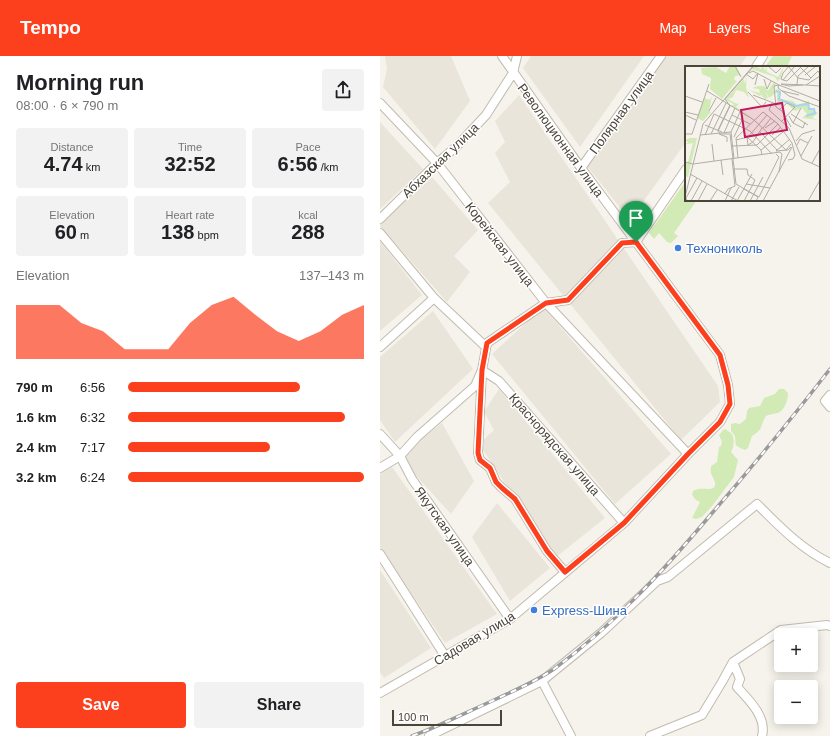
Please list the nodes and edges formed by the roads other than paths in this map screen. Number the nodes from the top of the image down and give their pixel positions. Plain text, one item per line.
1 (502, 56) edge
2 (517, 56) edge
3 (661, 56) edge
4 (763, 56) edge
5 (757, 66) edge
6 (513, 73) junction
7 (380, 103) edge
8 (437, 163) junction
9 (581, 168) junction
10 (685, 170) edge
11 (380, 219) edge
12 (380, 233) edge
13 (636, 242) junction
14 (434, 298) junction
15 (546, 303) junction
16 (380, 346) edge
17 (486, 346) junction
18 (482, 370) junction
19 (830, 395) edge
20 (830, 407) edge
21 (380, 434) edge
22 (688, 454) junction
23 (400, 456) junction
24 (380, 468) edge
25 (624, 523) junction
26 (380, 554) edge
27 (830, 563) edge
28 (565, 572) junction
29 (510, 619) junction
30 (829, 624) edge
31 (445, 656) junction
32 (733, 662) junction
33 (542, 681) junction
34 (380, 693) edge
35 (428, 736) edge
36 (571, 736) edge
37 (650, 736) edge
38 (762, 736) edge

1 - 6 street, Революционная улица
2 - 6 street, Абхазская улица
3 - 9 street, Полярная улица
4 - 5 street
6 - 8 street, Абхазская улица
6 - 9 street, Революционная улица
7 - 8 street, Корейская улица
8 - 11 street, Абхазская улица
8 - 15 street, Корейская улица
9 - 13 street, Революционная улица
10 - 13 street
12 - 14 street
13 - 15 street
13 - 22 street, Садовая улица
14 - 16 street
14 - 17 street
15 - 17 street
15 - 22 street, Корейская улица
17 - 18 street
18 - 23 street
18 - 25 street, Краснорядская улица
18 - 28 street
19 - 20 street
21 - 23 street, Якутская улица
22 - 25 street, Садовая улица
23 - 24 street
23 - 29 street, Якутская улица
25 - 28 street, Садовая улица
26 - 31 street
27 - 33 street
28 - 29 street, Садовая улица
29 - 31 street, Садовая улица
30 - 32 street
31 - 34 street, Садовая улица
32 - 37 street
32 - 38 street
33 - 35 street
33 - 36 street

